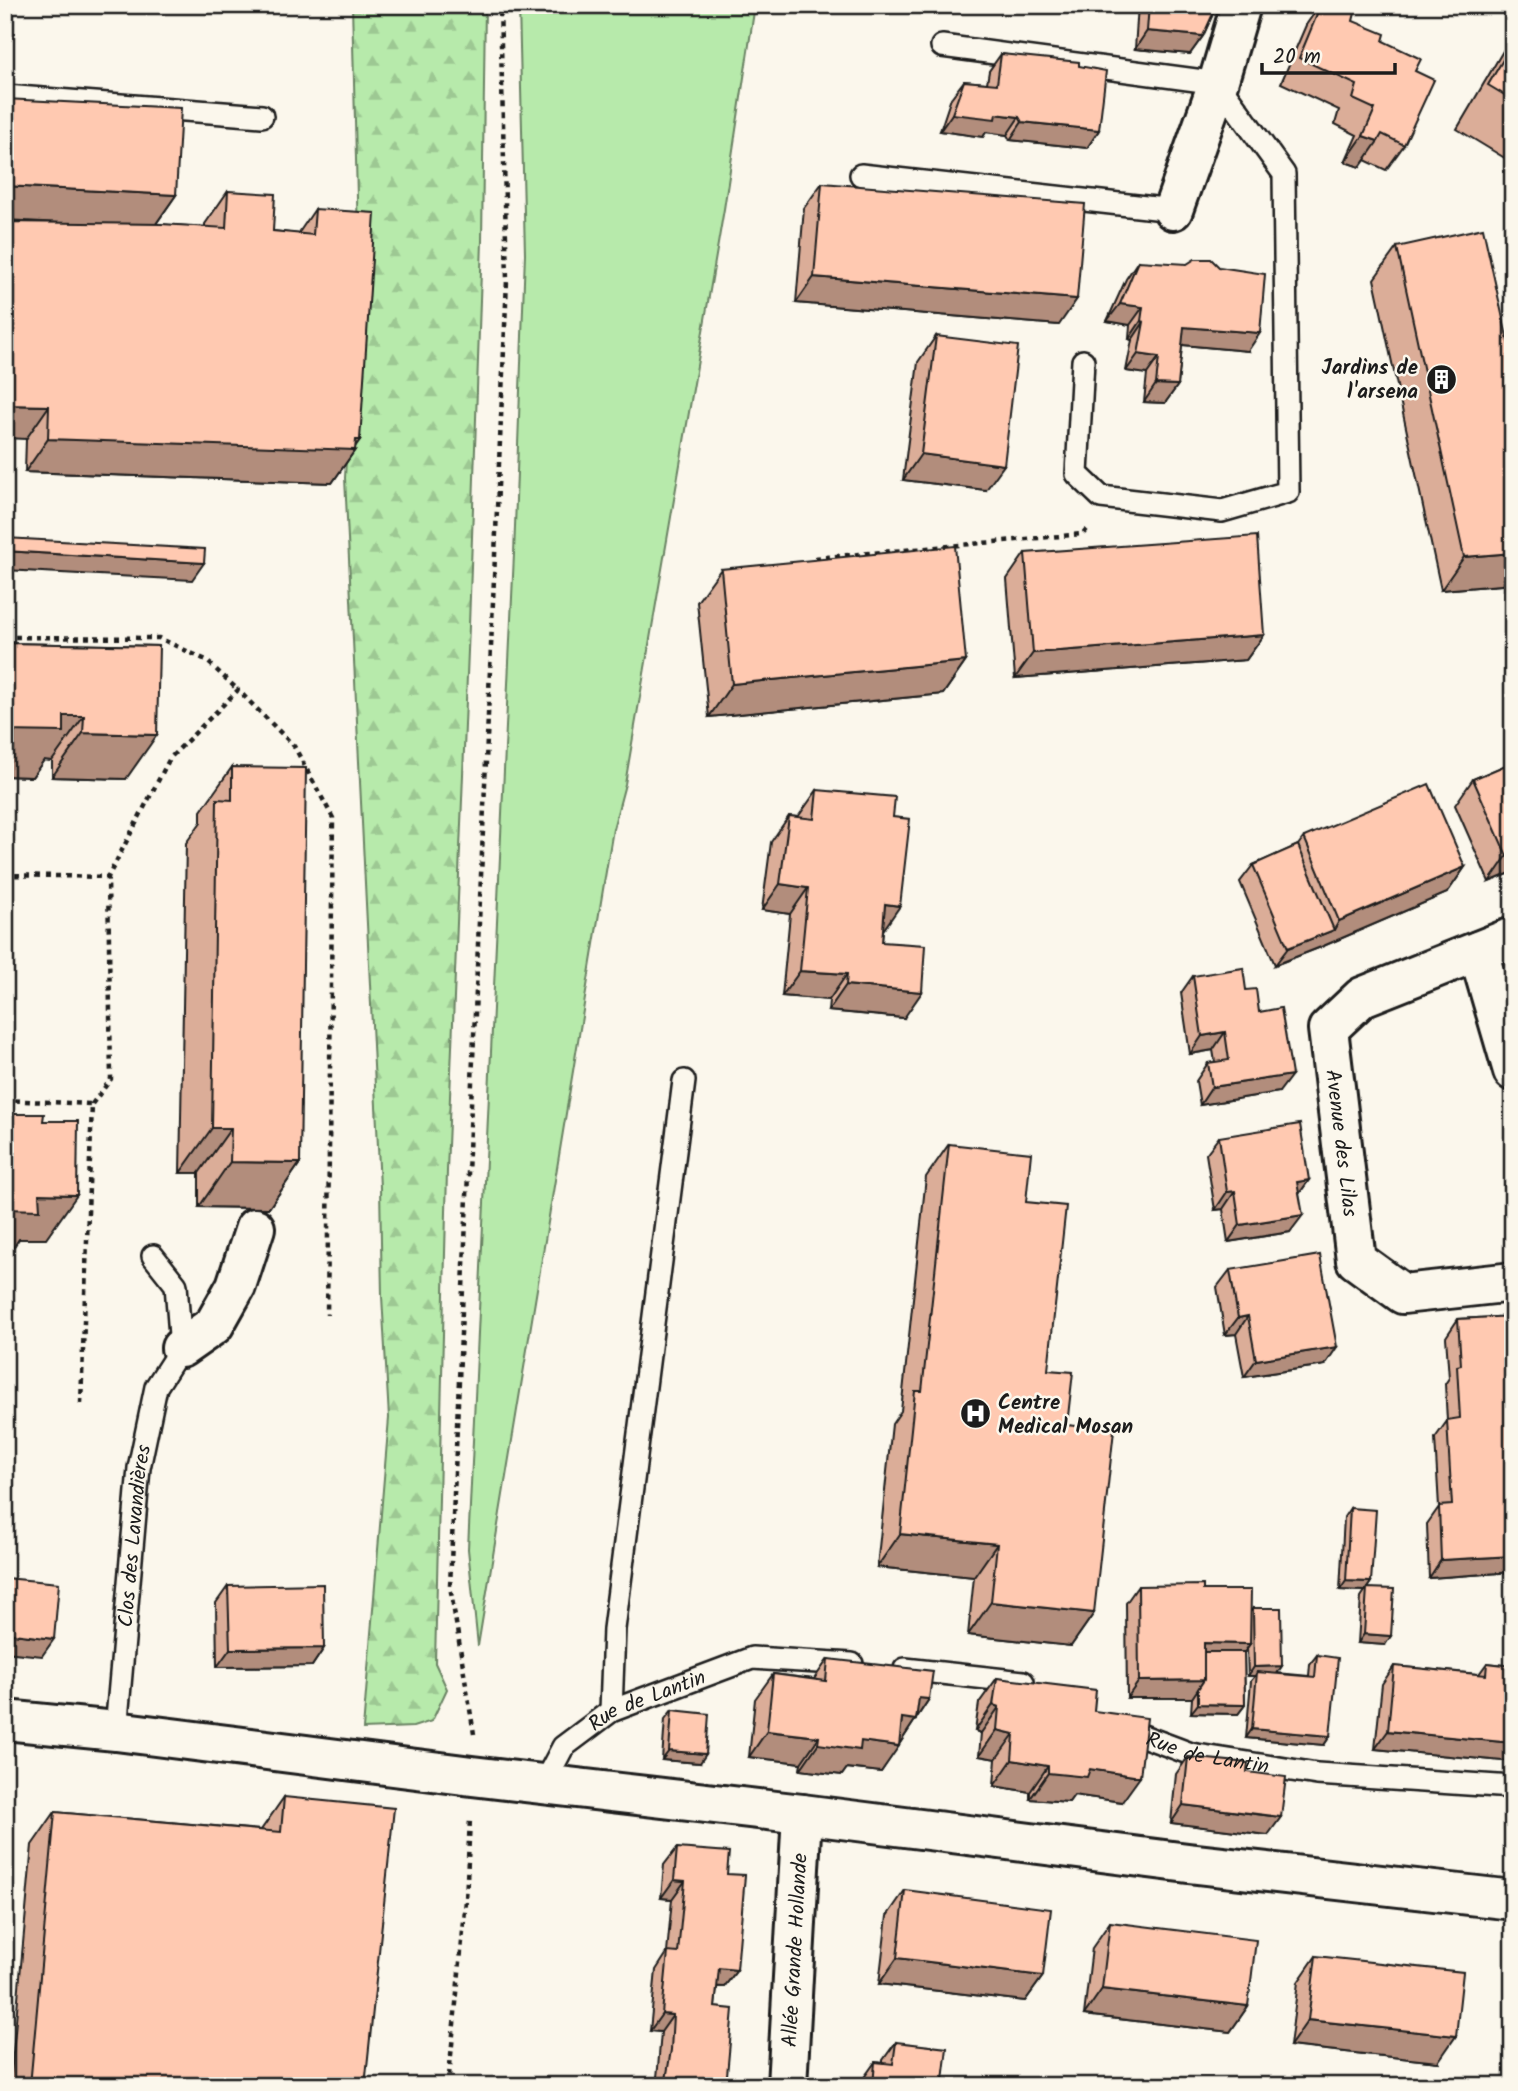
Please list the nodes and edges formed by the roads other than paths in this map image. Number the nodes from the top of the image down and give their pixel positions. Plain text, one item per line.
1 (1241, 5) edge
2 (942, 46) dead end
3 (1218, 83) junction
4 (5, 96) edge
5 (262, 116) dead end
6 (861, 175) dead end
7 (1173, 210) joint
8 (1083, 361) dead end
9 (1513, 937) edge
10 (1478, 951) junction
11 (1513, 1071) edge
12 (684, 1081) dead end
13 (255, 1228) dead end
14 (153, 1256) dead end
15 (1513, 1282) edge
16 (181, 1348) junction
17 (1042, 1684) edge
18 (611, 1711) junction
19 (1098, 1715) edge
20 (5, 1720) edge
21 (117, 1731) junction
22 (542, 1785) junction
23 (1513, 1787) edge
24 (802, 1814) junction
25 (1513, 1900) edge
26 (787, 2086) edge

1 - 3 street
2 - 3 lane
3 - 7 street
3 - 8 lane
4 - 5 lane
6 - 7 lane
9 - 10 street, Avenue des Lilas
10 - 11 street
10 - 15 street, Avenue des Lilas
12 - 18 lane
13 - 16 street, Clos des Lavandières
14 - 16 lane
16 - 21 lane, Clos des Lavandières
17 - 18 lane, Rue de Lantin
18 - 22 lane, Rue de Lantin
19 - 23 lane, Rue de Lantin
20 - 21 street
21 - 22 street
22 - 24 street
24 - 25 street
24 - 26 street, Allée Grande Hollande

